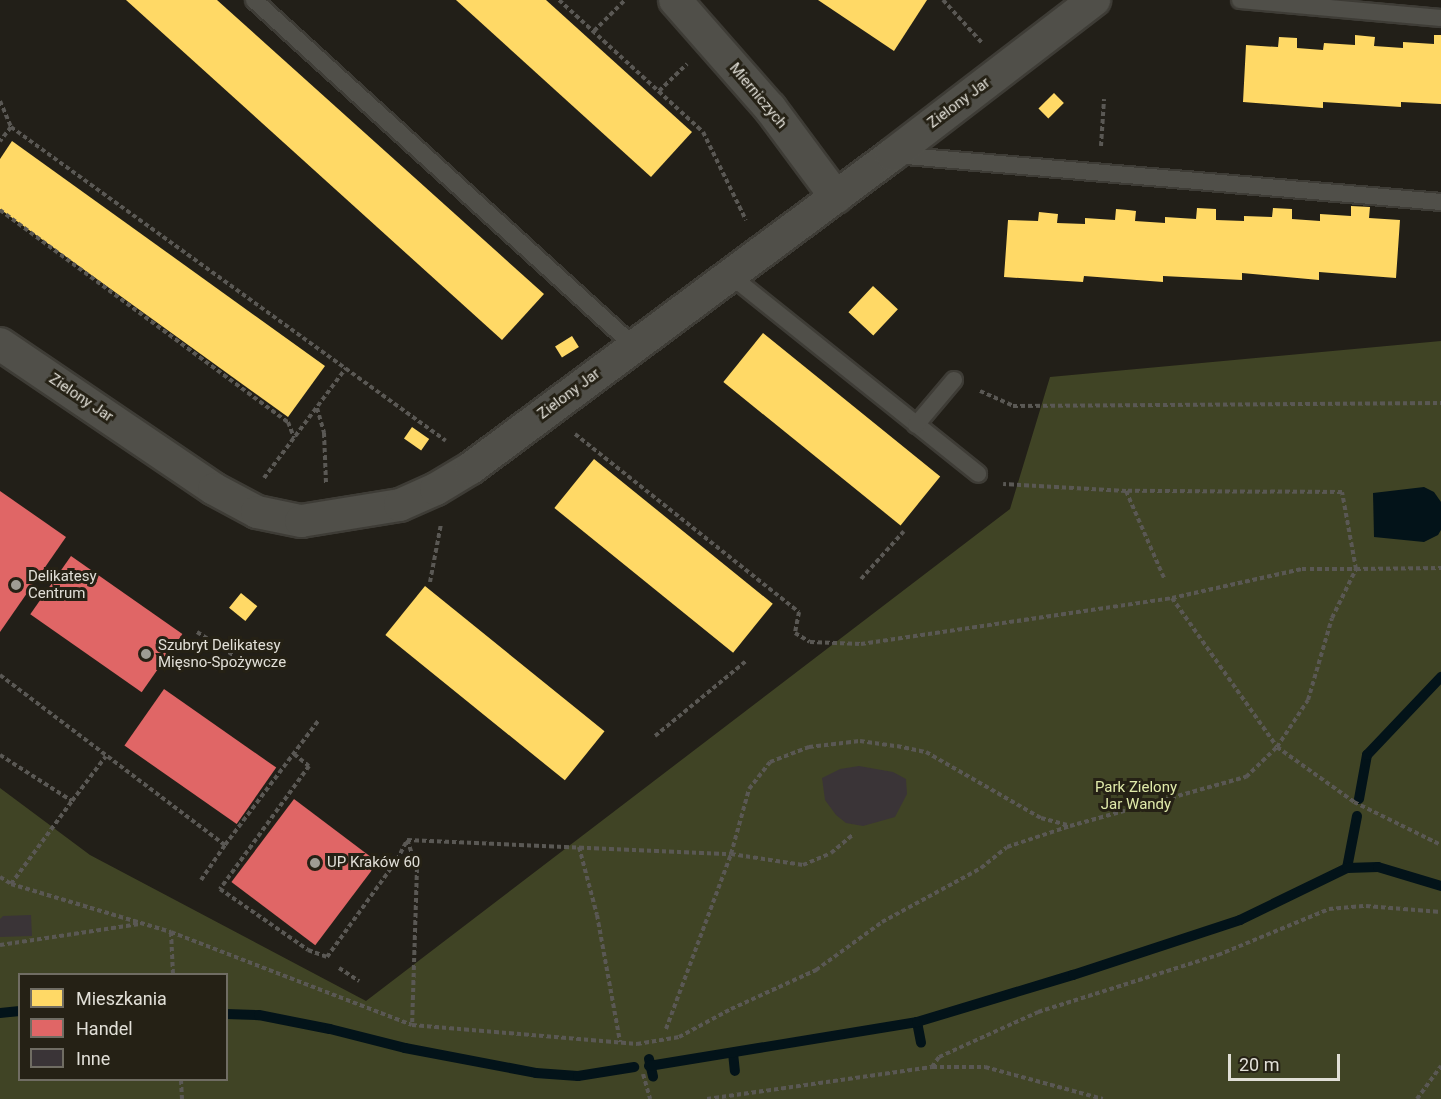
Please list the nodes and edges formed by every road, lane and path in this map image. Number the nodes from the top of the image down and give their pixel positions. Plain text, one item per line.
1 (254, 0) edge
2 (559, 0) edge
3 (625, 0) edge
4 (675, 0) edge
5 (943, 0) edge
6 (1094, 0) edge
7 (1239, 0) edge
8 (1441, 18) edge
9 (594, 32) junction
10 (985, 46) dead end
11 (694, 57) dead end
12 (659, 91) junction
13 (1104, 99) dead end
14 (0, 101) edge
15 (11, 127) junction
16 (0, 141) edge
17 (892, 155) junction
18 (1100, 173) junction
19 (836, 197) junction
20 (1441, 202) edge
21 (0, 210) edge
22 (747, 222) dead end
23 (730, 275) junction
24 (0, 344) edge
25 (634, 346) junction
26 (346, 368) junction
27 (954, 380) joint
28 (1441, 403) edge
29 (317, 407) junction
30 (916, 425) junction
31 (573, 432) dead end
32 (294, 438) junction
33 (448, 443) dead end
34 (978, 474) joint
35 (263, 480) dead end
36 (326, 487) dead end
37 (1126, 491) junction
38 (443, 515) dead end
39 (904, 531) dead end
40 (1441, 568) edge
41 (1356, 569) junction
42 (1164, 578) dead end
43 (861, 579) dead end
44 (430, 582) dead end
45 (1172, 598) junction
46 (197, 632) dead end
47 (232, 655) dead end
48 (746, 661) dead end
49 (0, 675) edge
50 (319, 720) dead end
51 (656, 736) dead end
52 (1277, 747) junction
53 (294, 754) junction
54 (0, 755) edge
55 (106, 756) junction
56 (72, 801) junction
57 (1070, 826) junction
58 (854, 834) dead end
59 (407, 840) junction
60 (225, 845) junction
61 (1441, 845) edge
62 (579, 846) junction
63 (731, 854) junction
64 (0, 877) edge
65 (201, 880) dead end
66 (11, 884) junction
67 (1441, 912) edge
68 (142, 923) junction
69 (171, 932) junction
70 (0, 945) edge
71 (339, 968) dead end
72 (174, 973) edge
73 (359, 981) dead end
74 (412, 1025) junction
75 (666, 1029) dead end
76 (620, 1042) junction
77 (1441, 1066) edge
78 (932, 1067) junction
79 (643, 1074) dead end
80 (181, 1081) edge
81 (1089, 1097) edge
82 (182, 1099) edge
83 (650, 1099) edge
84 (707, 1099) edge
85 (1104, 1099) edge
86 (1417, 1099) edge

1 - 25 lane
2 - 9 path
3 - 9 path
4 - 19 street, Mierniczych
5 - 10 path
6 - 17 street, Zielony Jar
7 - 8 lane
9 - 12 path
11 - 12 path
12 - 22 path
13 - 18 path
14 - 15 path
15 - 16 path
15 - 26 path
17 - 18 lane
17 - 19 street, Zielony Jar
18 - 20 lane
19 - 23 street, Zielony Jar
21 - 32 path
23 - 25 street, Zielony Jar
23 - 30 lane
24 - 25 street, Zielony Jar
26 - 29 path
26 - 33 path
27 - 28 path
27 - 30 lane
29 - 32 path
29 - 36 path
30 - 34 lane
31 - 45 path
32 - 35 path
34 - 37 path
37 - 41 path
37 - 42 path
38 - 44 path
39 - 43 path
40 - 41 path
41 - 45 path
41 - 52 path
45 - 52 path
46 - 47 path
48 - 51 path
49 - 55 path
50 - 53 path
52 - 57 path
52 - 61 path
53 - 59 path
53 - 60 path
54 - 56 path
55 - 56 path
55 - 60 path
56 - 66 path
57 - 63 path
57 - 76 path
58 - 63 path
59 - 62 path
59 - 74 path
60 - 65 path
62 - 63 path
62 - 76 path
63 - 75 path
64 - 66 path
66 - 68 path
67 - 78 path
68 - 69 path
68 - 70 path
69 - 72 path
69 - 74 path
71 - 73 path
74 - 76 path
77 - 86 path
78 - 81 path
78 - 84 path
79 - 83 path
80 - 82 path
81 - 85 path

